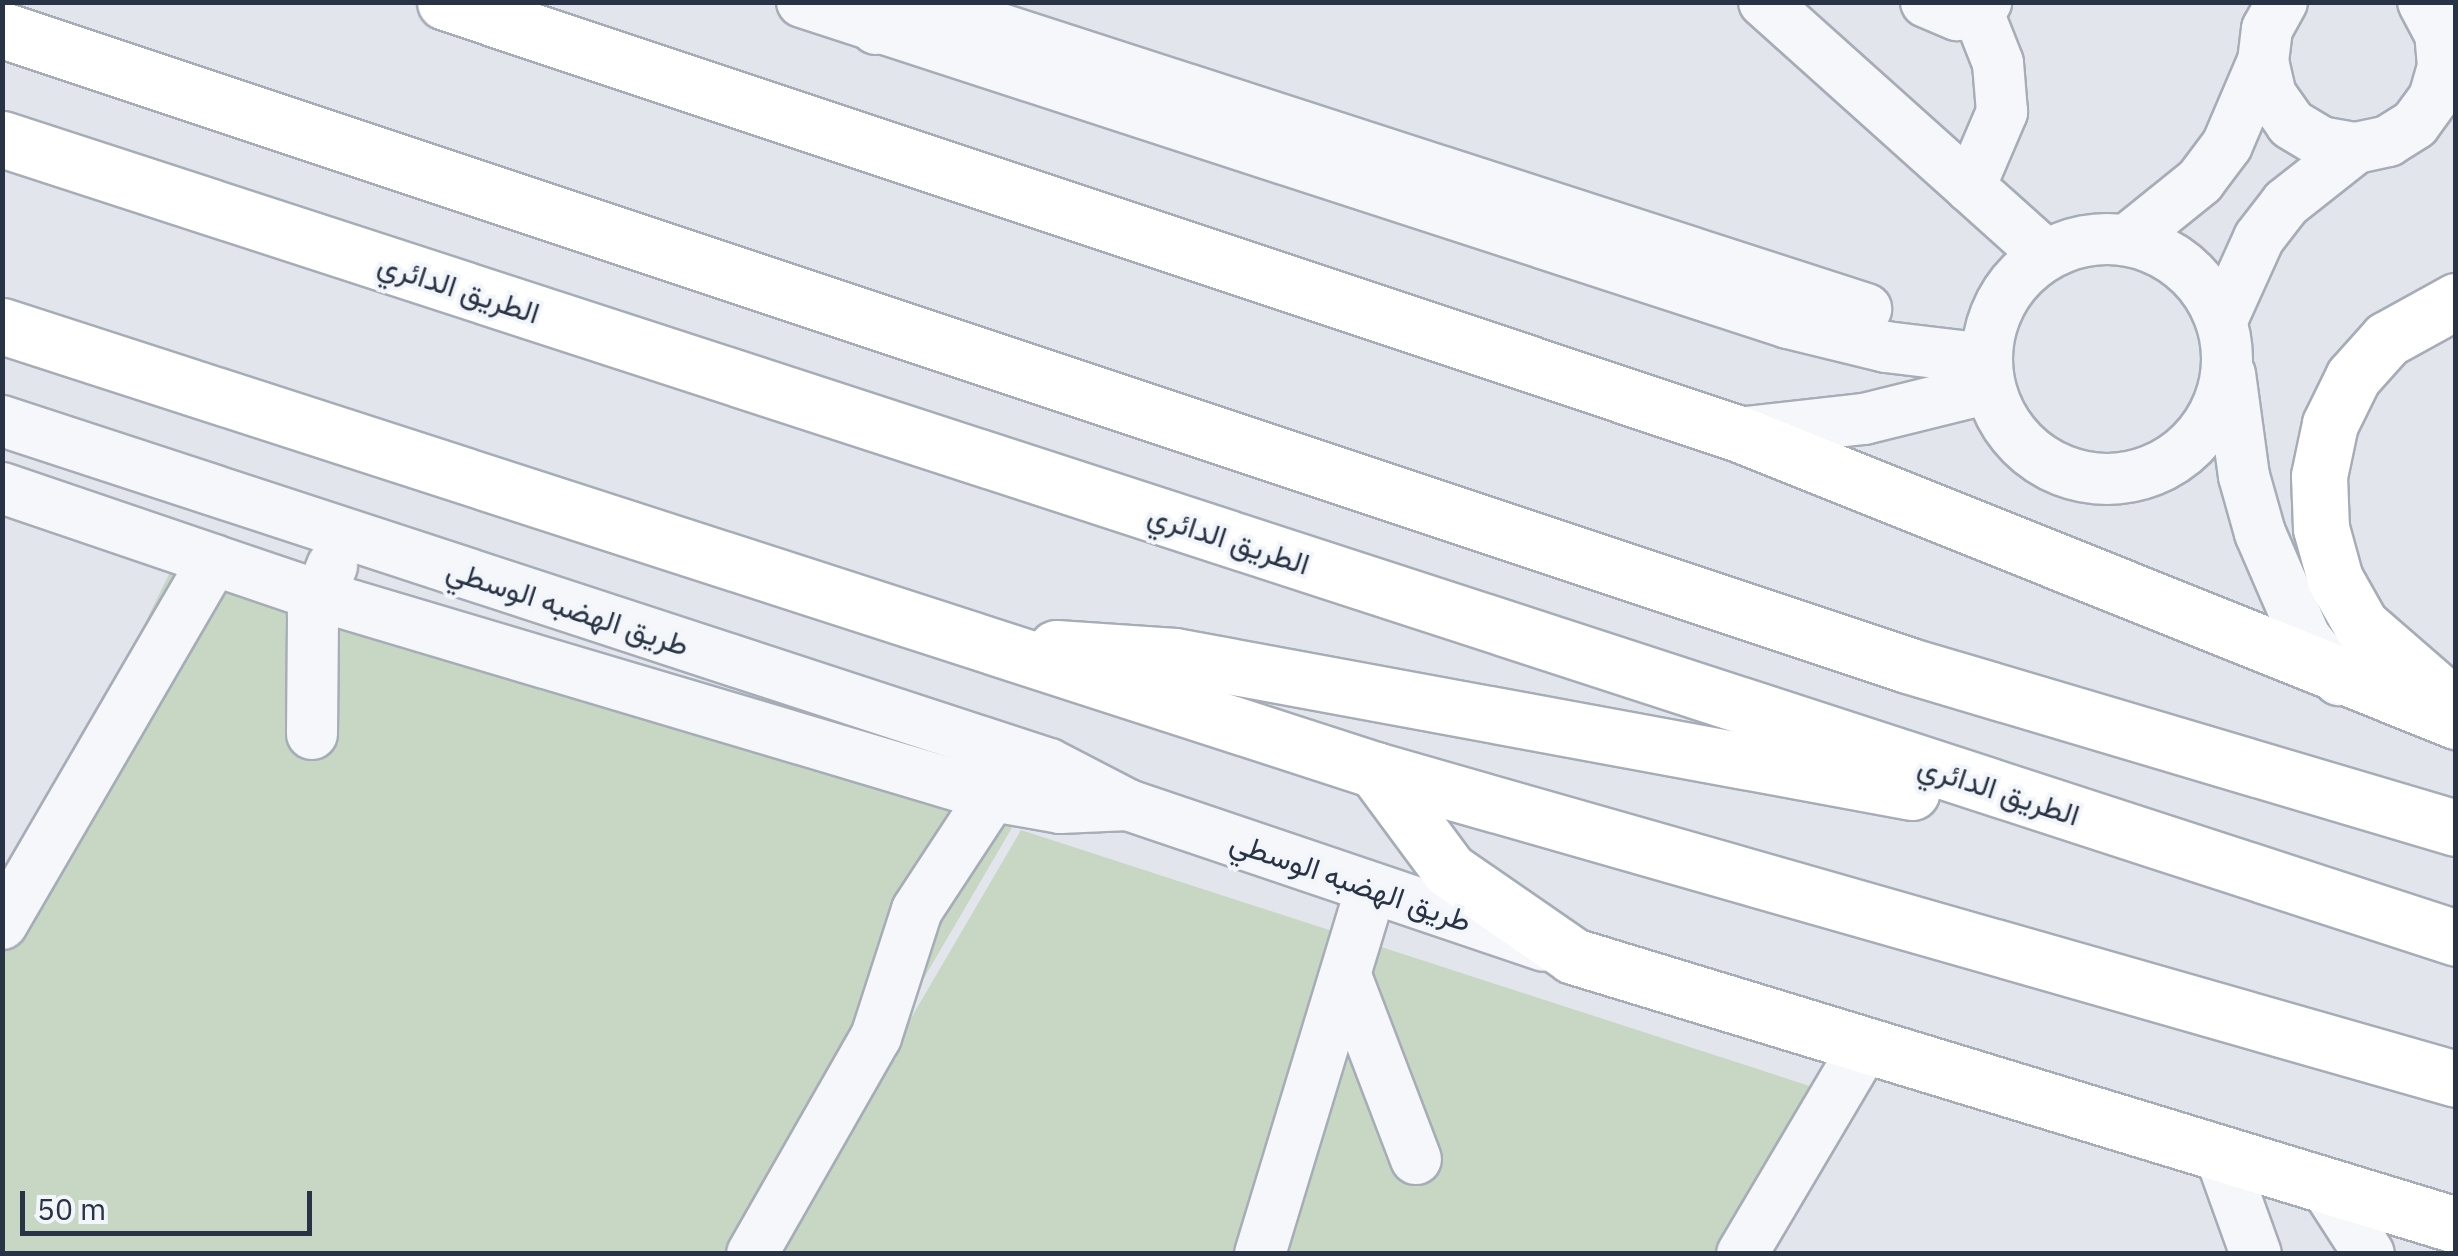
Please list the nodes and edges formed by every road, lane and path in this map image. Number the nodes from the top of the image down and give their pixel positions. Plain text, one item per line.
1 (445, 2) edge
2 (802, 2) edge
3 (1764, 2) edge
4 (1926, 2) edge
5 (2282, 2) edge
6 (1981, 6) edge
7 (2435, 11) edge
8 (2, 30) edge
9 (2263, 61) junction
10 (2435, 123) edge
11 (2, 139) edge
12 (2356, 148) junction
13 (1970, 186) junction
14 (2127, 240) junction
15 (2046, 255) junction
16 (2456, 301) edge
17 (2, 326) edge
18 (2225, 339) junction
19 (1987, 363) junction
20 (2, 422) edge
21 (1737, 433) junction
22 (2, 488) edge
23 (345, 534) junction
24 (214, 560) junction
25 (320, 596) junction
26 (963, 642) junction
27 (2339, 680) junction
28 (2456, 707) edge
29 (2456, 721) edge
30 (319, 734) dead end
31 (1375, 770) junction
32 (992, 796) junction
33 (1128, 805) junction
34 (2456, 828) edge
35 (2131, 833) junction
36 (1370, 888) junction
37 (2, 924) edge
38 (2456, 938) edge
39 (1573, 956) junction
40 (1346, 976) junction
41 (1864, 1049) junction
42 (2456, 1079) edge
43 (2221, 1157) junction
44 (1416, 1160) dead end
45 (2328, 1190) junction
46 (2456, 1225) edge
47 (752, 1254) edge
48 (1260, 1254) edge
49 (1742, 1254) edge
50 (2256, 1254) edge
51 (2369, 1254) edge

1 - 21 highway
2 - 19 street
3 - 13 street
4 - 6 street
5 - 9 street
6 - 13 street
7 - 10 street
8 - 34 highway
9 - 12 street
9 - 14 street
10 - 12 street
11 - 35 highway, الطريق الدائري
12 - 18 street
13 - 15 street
14 - 15 street
14 - 18 street
15 - 19 street
16 - 28 highway
17 - 26 highway
18 - 19 street
18 - 27 street
19 - 21 street
20 - 23 street, طريق الهضبه الوسطي
21 - 27 highway
22 - 24 street, طريق الهضبه الوسطي
23 - 25 street
23 - 33 street, طريق الهضبه الوسطي
24 - 25 street, طريق الهضبه الوسطي
24 - 37 street
25 - 30 street
25 - 32 street, طريق الهضبه الوسطي
26 - 31 highway
26 - 35 highway
27 - 29 highway
31 - 39 highway
31 - 42 highway
32 - 33 street, طريق الهضبه الوسطي
32 - 47 street
33 - 36 street, طريق الهضبه الوسطي
35 - 38 highway, الطريق الدائري
36 - 39 street, طريق الهضبه الوسطي
36 - 40 street
39 - 41 highway
40 - 44 street
40 - 48 street
41 - 43 highway
41 - 49 street
43 - 45 highway
43 - 50 street
45 - 46 highway
45 - 51 street

